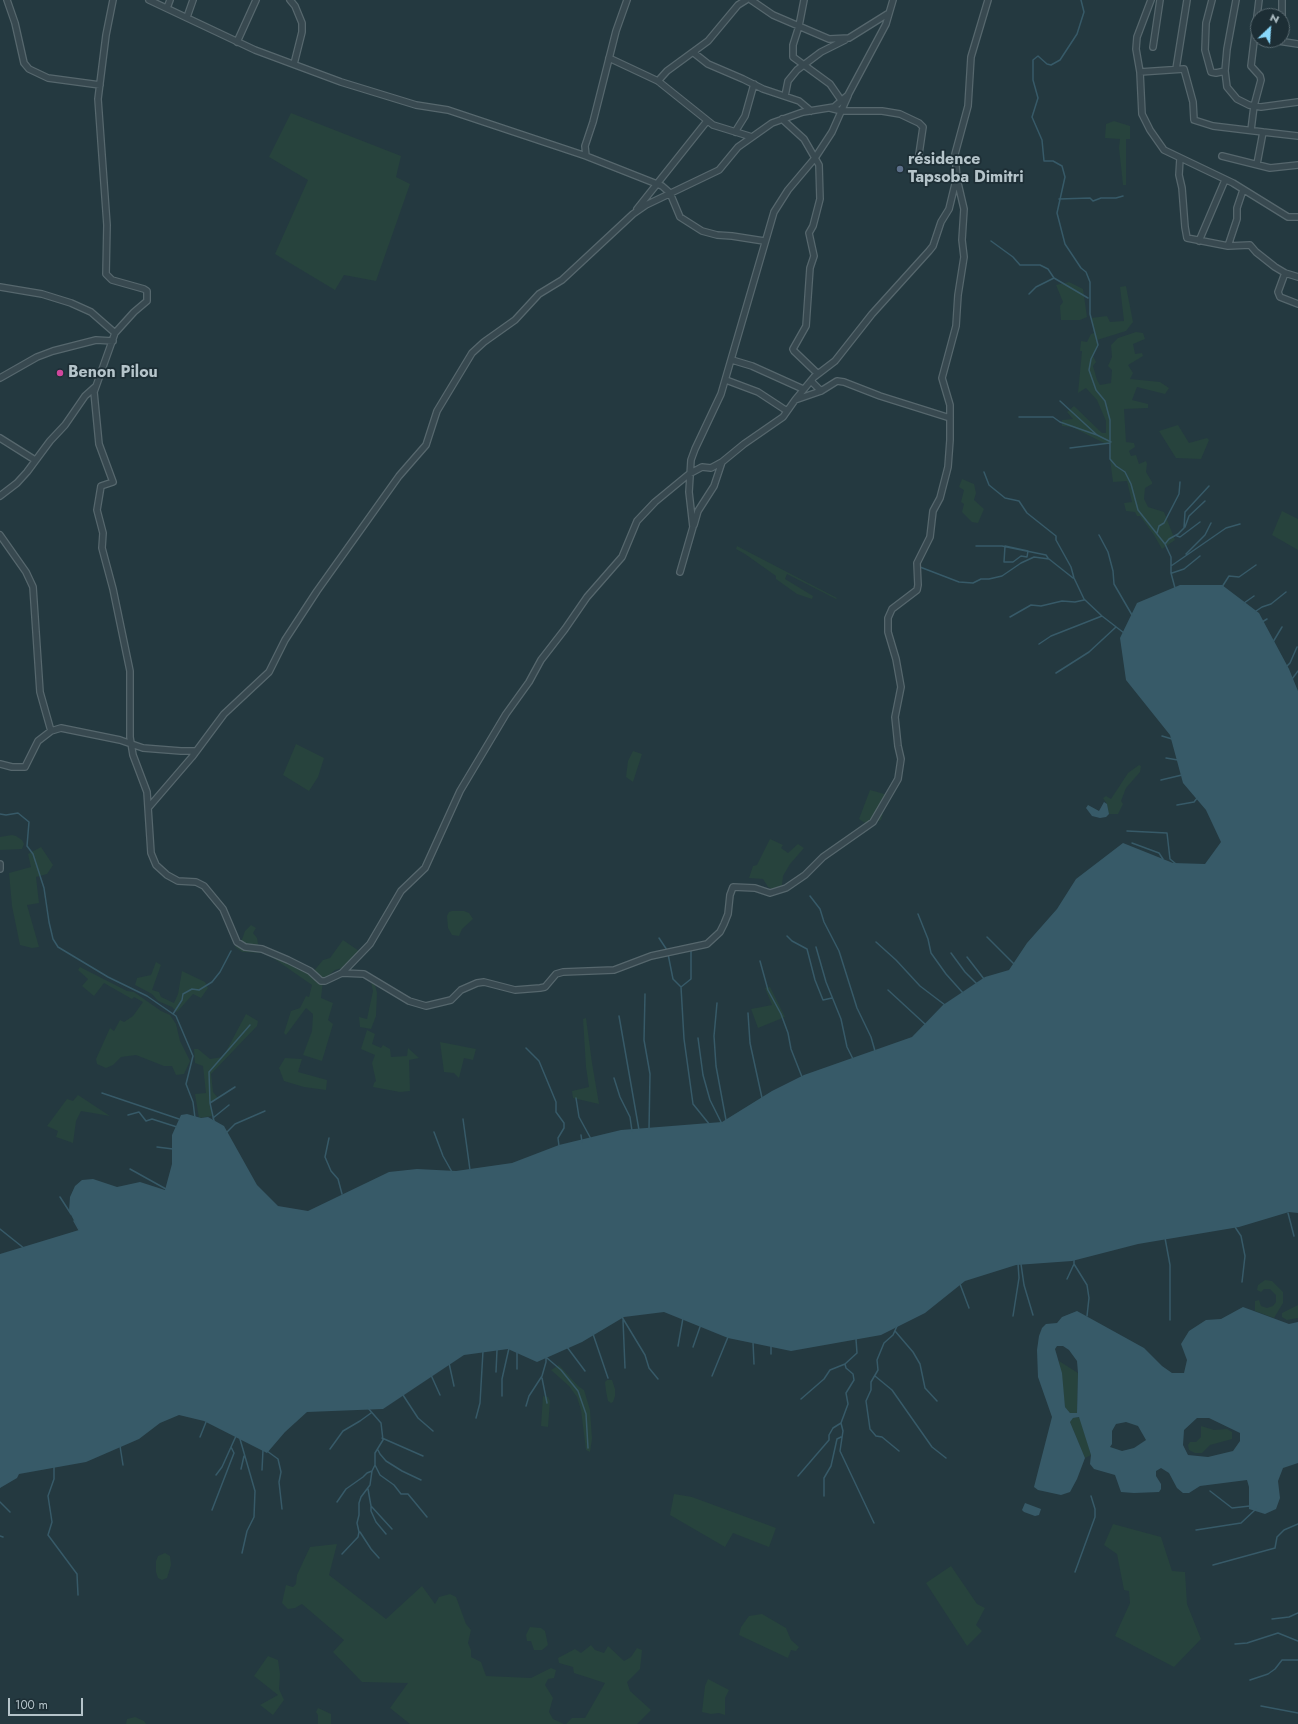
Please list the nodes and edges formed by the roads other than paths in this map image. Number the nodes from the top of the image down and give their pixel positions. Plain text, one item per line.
1 (7, 0) edge
2 (114, 0) edge
3 (149, 0) edge
4 (170, 0) edge
5 (193, 0) edge
6 (256, 0) edge
7 (290, 0) edge
8 (627, 0) edge
9 (746, 0) edge
10 (751, 0) edge
11 (804, 0) edge
12 (893, 0) edge
13 (988, 0) edge
14 (1151, 0) edge
15 (1160, 0) edge
16 (1187, 0) edge
17 (1212, 0) edge
18 (1236, 0) edge
19 (167, 8) junction
20 (889, 12) junction
21 (187, 17) junction
22 (799, 26) junction
23 (845, 39) junction
24 (237, 42) junction
25 (1153, 47) dead end
26 (1254, 48) edge
27 (694, 53) junction
28 (609, 58) junction
29 (294, 64) junction
30 (803, 66) junction
31 (1176, 69) junction
32 (1225, 71) junction
33 (1140, 72) junction
34 (658, 81) junction
35 (754, 84) junction
36 (100, 85) junction
37 (848, 95) junction
38 (785, 96) junction
39 (841, 100) junction
40 (1298, 102) edge
41 (1254, 106) junction
42 (830, 108) junction
43 (812, 111) junction
44 (842, 111) junction
45 (782, 119) junction
46 (707, 121) junction
47 (1251, 130) junction
48 (735, 132) junction
49 (1263, 132) junction
50 (1298, 136) edge
51 (752, 137) junction
52 (586, 156) junction
53 (1222, 156) dead end
54 (815, 158) junction
55 (1180, 158) junction
56 (918, 161) dead end
57 (1257, 164) junction
58 (1298, 166) edge
59 (957, 179) junction
60 (1225, 180) junction
61 (656, 184) junction
62 (1243, 190) junction
63 (670, 193) junction
64 (633, 214) junction
65 (1298, 217) edge
66 (764, 241) junction
67 (1199, 241) junction
68 (1228, 246) junction
69 (1285, 273) junction
70 (1298, 278) edge
71 (0, 286) edge
72 (1298, 304) edge
73 (115, 333) junction
74 (113, 341) junction
75 (732, 360) junction
76 (818, 374) junction
77 (0, 378) edge
78 (726, 380) junction
79 (811, 381) junction
80 (95, 386) junction
81 (803, 389) junction
82 (821, 391) junction
83 (795, 400) junction
84 (787, 411) junction
85 (950, 418) junction
86 (0, 438) edge
87 (36, 460) junction
88 (722, 462) junction
89 (690, 474) junction
90 (0, 496) edge
91 (693, 527) junction
92 (0, 535) edge
93 (680, 572) dead end
94 (51, 731) junction
95 (130, 743) junction
96 (196, 750) junction
97 (0, 764) edge
98 (148, 807) junction
99 (0, 864) edge
100 (0, 869) edge
101 (342, 973) junction

1 - 36 street
2 - 36 street
3 - 19 street
4 - 19 street
5 - 21 street
6 - 24 street
7 - 29 street
8 - 28 street
9 - 27 street
10 - 22 street
11 - 22 street
12 - 20 street
13 - 59 street
14 - 33 street
15 - 25 street
16 - 31 street
17 - 32 street
18 - 32 street
19 - 21 street
20 - 23 street
20 - 37 street
21 - 24 street
22 - 23 street
22 - 30 street
23 - 30 street
24 - 29 street
26 - 41 street
27 - 34 street
27 - 35 street
28 - 34 street
28 - 52 street
29 - 52 street
30 - 38 street
30 - 39 street
31 - 33 street
31 - 47 street
32 - 41 street
33 - 55 street
34 - 46 street
35 - 38 street
35 - 48 street
36 - 73 street
37 - 39 street
37 - 44 street
38 - 43 street
39 - 42 street
40 - 41 street
41 - 47 street
42 - 43 street
42 - 44 street
43 - 45 street
44 - 54 street
44 - 56 street
45 - 51 street
45 - 54 street
46 - 48 street
46 - 61 street
47 - 49 street
48 - 51 street
49 - 50 street
49 - 57 street
51 - 63 street
52 - 61 street
53 - 57 street
54 - 66 street
54 - 76 street
55 - 60 street
55 - 67 street
57 - 58 street
59 - 76 street
59 - 85 street
60 - 62 street
60 - 67 street
61 - 63 street
61 - 64 street
62 - 65 street
62 - 68 street
63 - 64 street
63 - 66 street
64 - 96 street
66 - 75 street
67 - 68 street
68 - 69 street
69 - 70 street
69 - 72 street
71 - 73 street
73 - 74 street
74 - 77 street
74 - 80 street
75 - 78 street
75 - 81 street
76 - 79 street
78 - 84 street
78 - 89 street
79 - 81 street
79 - 82 street
80 - 87 street
80 - 95 street
81 - 83 street
82 - 83 street
82 - 85 street
83 - 84 street
84 - 88 street
85 - 101 street
86 - 87 street
87 - 90 street
88 - 89 street
88 - 91 street
89 - 91 street
89 - 101 street
91 - 93 street
92 - 94 street
94 - 95 street
94 - 97 street
95 - 96 street
95 - 98 street
96 - 98 street
98 - 101 street
99 - 100 street

